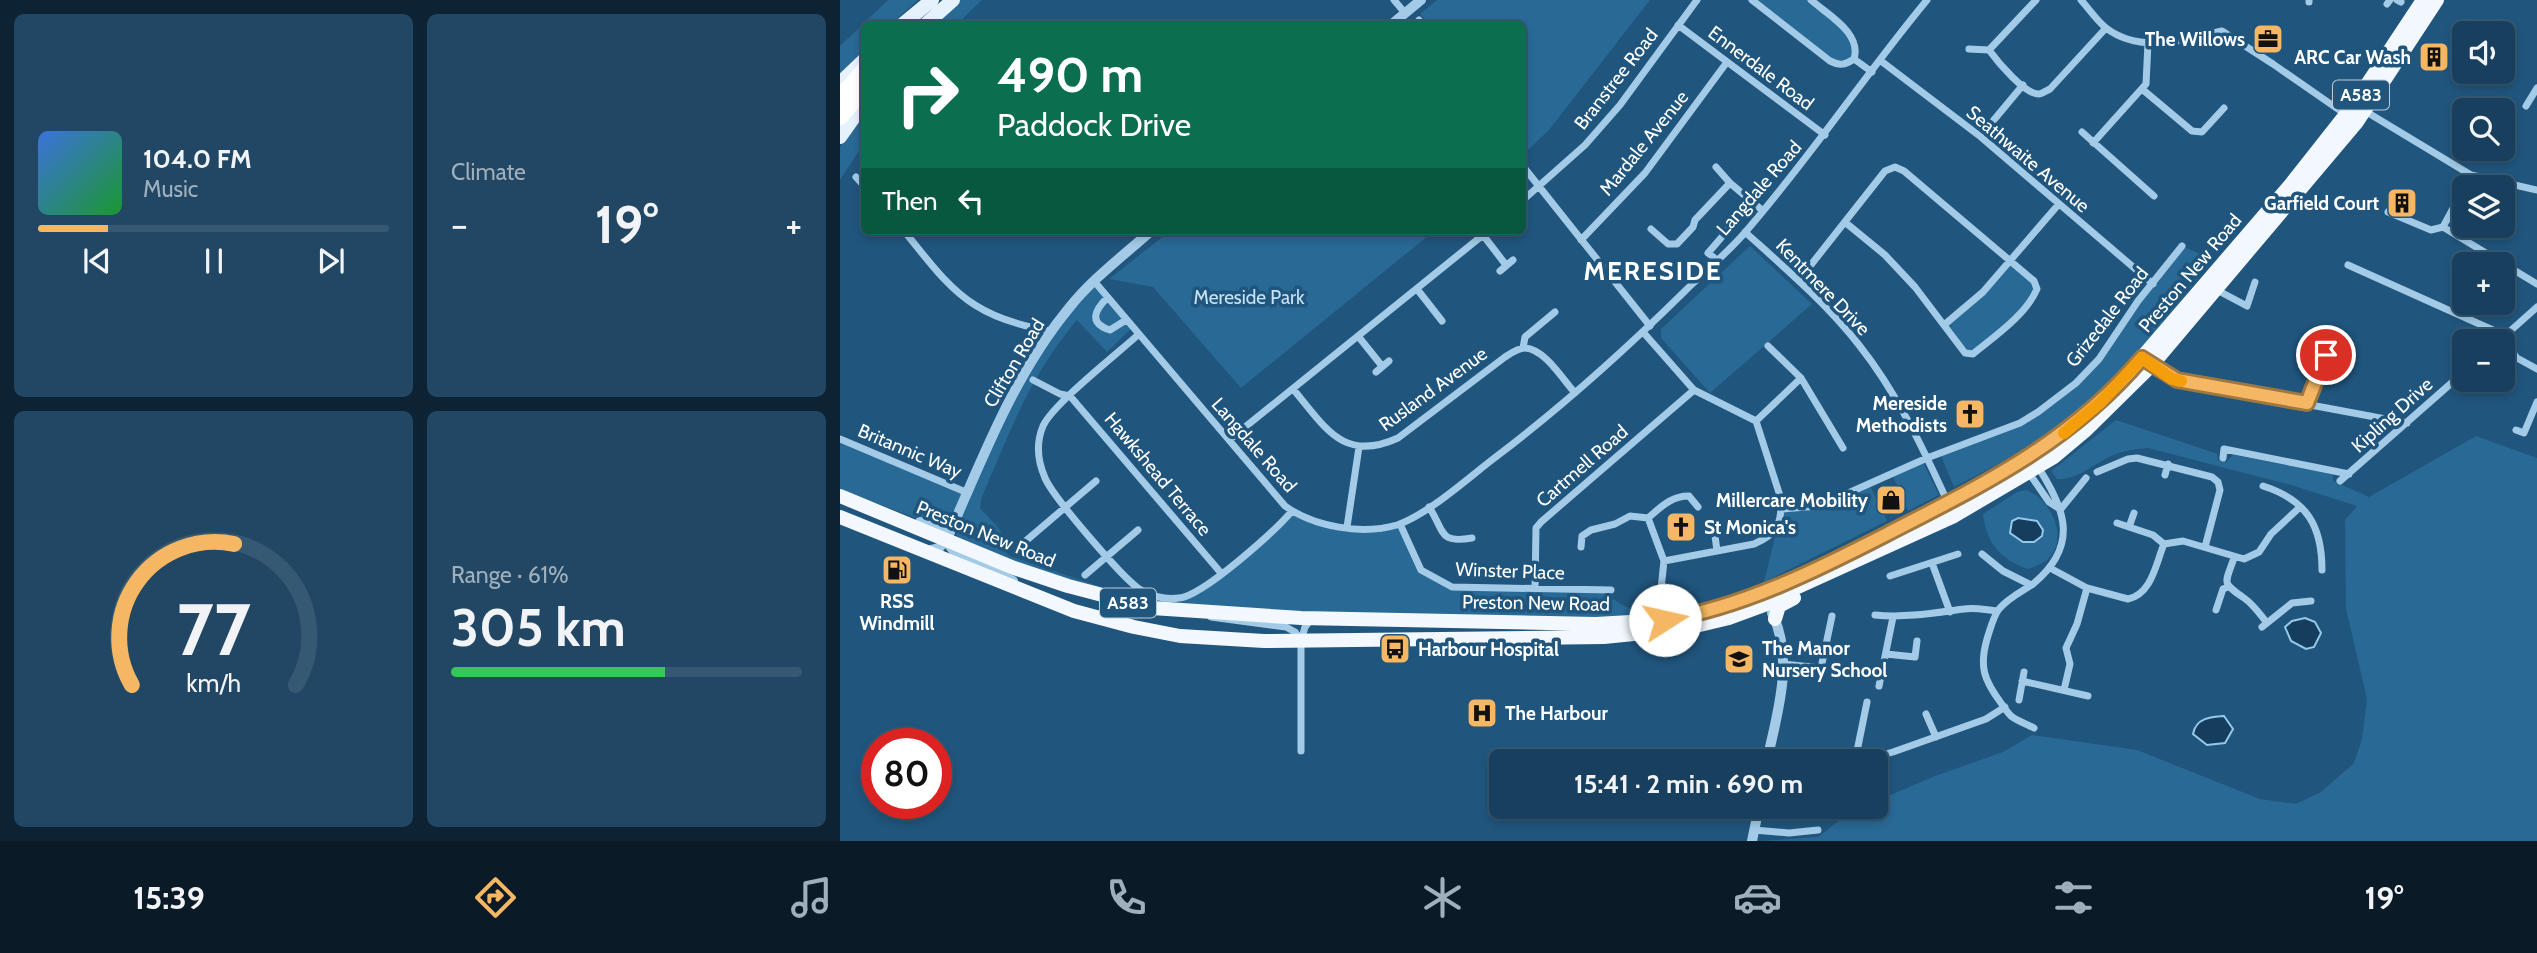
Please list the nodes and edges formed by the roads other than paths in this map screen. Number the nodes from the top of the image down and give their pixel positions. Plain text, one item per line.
1 (932, 0) edge
2 (953, 0) edge
3 (1394, 0) edge
4 (1420, 0) edge
5 (1697, 0) edge
6 (1752, 0) edge
7 (1811, 0) edge
8 (2036, 0) edge
9 (2081, 0) edge
10 (2423, 0) edge
11 (2437, 0) edge
12 (1926, 1) edge
13 (1405, 13) junction
14 (2220, 20) dead end
15 (907, 21) edge
16 (912, 21) edge
17 (929, 21) edge
18 (1396, 21) edge
19 (1678, 25) junction
20 (2106, 28) junction
21 (2222, 31) junction
22 (2148, 43) junction
23 (1969, 49) dead end
24 (1989, 50) junction
25 (1854, 59) junction
26 (1881, 61) junction
27 (1727, 62) junction
28 (861, 63) edge
29 (861, 72) edge
30 (1872, 72) junction
31 (840, 83) edge
32 (2023, 85) junction
33 (2537, 88) edge
34 (2142, 89) junction
35 (861, 92) edge
36 (840, 97) edge
37 (2526, 106) dead end
38 (861, 107) edge
39 (2224, 108) dead end
40 (2356, 113) junction
41 (840, 117) edge
42 (1988, 127) dead end
43 (2082, 132) dead end
44 (1825, 135) junction
45 (840, 137) edge
46 (2093, 142) junction
47 (1716, 167) dead end
48 (1526, 169) edge
49 (2471, 175) edge
50 (856, 177) dead end
51 (861, 183) edge
52 (1730, 183) junction
53 (1540, 185) junction
54 (2515, 185) edge
55 (2537, 190) edge
56 (2154, 196) dead end
57 (1526, 197) edge
58 (1752, 202) junction
59 (2058, 205) junction
60 (2452, 210) edge
61 (1763, 211) junction
62 (2388, 212) dead end
63 (1846, 223) junction
64 (2443, 227) junction
65 (1651, 229) dead end
66 (1745, 232) junction
67 (907, 235) edge
68 (1146, 235) edge
69 (1484, 235) edge
70 (1487, 235) edge
71 (1581, 240) junction
72 (1670, 245) junction
73 (2182, 246) dead end
74 (1664, 252) dead end
75 (1717, 260) junction
76 (2009, 261) junction
77 (1506, 265) dead end
78 (2348, 265) dead end
79 (1799, 280) junction
80 (1094, 281) junction
81 (2255, 282) dead end
82 (2152, 284) junction
83 (2537, 284) edge
84 (1417, 289) junction
85 (2216, 289) junction
86 (1107, 298) junction
87 (2537, 307) edge
88 (1555, 312) dead end
89 (1126, 320) junction
90 (1442, 321) dead end
91 (1944, 325) junction
92 (1650, 326) junction
93 (1027, 327) junction
94 (2491, 329) edge
95 (2512, 329) edge
96 (1052, 331) junction
97 (1643, 332) junction
98 (1139, 334) junction
99 (1359, 336) junction
100 (1044, 341) junction
101 (1768, 346) dead end
102 (1523, 348) junction
103 (2326, 355) dead end
104 (2515, 356) edge
105 (2147, 362) junction
106 (1382, 366) dead end
107 (2537, 369) edge
108 (1801, 378) junction
109 (1033, 380) dead end
110 (2452, 383) edge
111 (1293, 389) junction
112 (1694, 390) junction
113 (1575, 393) junction
114 (1070, 396) junction
115 (2537, 402) edge
116 (2307, 403) junction
117 (1756, 421) junction
118 (2407, 422) junction
119 (2516, 430) dead end
120 (840, 439) edge
121 (1229, 440) junction
122 (1359, 447) junction
123 (1843, 449) dead end
124 (1927, 458) junction
125 (2223, 458) dead end
126 (2030, 464) junction
127 (2168, 464) junction
128 (2097, 472) dead end
129 (2349, 474) junction
130 (2165, 475) dead end
131 (2086, 478) dead end
132 (1096, 481) dead end
133 (2340, 481) dead end
134 (2263, 486) dead end
135 (968, 494) junction
136 (840, 496) edge
137 (1065, 507) junction
138 (1429, 507) junction
139 (1698, 507) dead end
140 (2300, 508) junction
141 (1782, 509) junction
142 (1951, 509) junction
143 (2060, 510) junction
144 (877, 511) junction
145 (1292, 511) junction
146 (2134, 513) dead end
147 (840, 517) edge
148 (1648, 518) junction
149 (955, 521) junction
150 (1400, 523) junction
151 (2117, 523) dead end
152 (1347, 527) junction
153 (2130, 527) junction
154 (1714, 528) dead end
155 (1138, 530) dead end
156 (1472, 538) dead end
157 (947, 539) junction
158 (2164, 544) junction
159 (1021, 545) dead end
160 (964, 546) junction
161 (1581, 547) dead end
162 (2205, 547) junction
163 (926, 551) junction
164 (1717, 551) junction
165 (1958, 554) dead end
166 (1982, 554) dead end
167 (1107, 556) junction
168 (2234, 558) junction
169 (1664, 561) junction
170 (1932, 563) junction
171 (1842, 568) junction
172 (2050, 568) junction
173 (2322, 570) dead end
174 (1221, 573) junction
175 (1085, 575) dead end
176 (1890, 576) dead end
177 (2031, 585) junction
178 (2228, 587) junction
179 (1535, 588) junction
180 (2087, 588) junction
181 (1611, 590) dead end
182 (1765, 598) junction
183 (1042, 599) junction
184 (2311, 601) dead end
185 (2216, 610) dead end
186 (1186, 611) junction
187 (1997, 611) junction
188 (1950, 612) junction
189 (1875, 615) dead end
190 (1832, 616) dead end
191 (1893, 617) junction
192 (1312, 618) junction
193 (1775, 619) junction
194 (1665, 620) junction
195 (1301, 641) junction
196 (1917, 641) dead end
197 (1886, 654) junction
198 (1783, 664) junction
199 (1879, 687) dead end
200 (2064, 690) junction
201 (2088, 696) dead end
202 (2019, 700) dead end
203 (1867, 702) dead end
204 (2005, 707) junction
205 (1926, 714) dead end
206 (2034, 728) dead end
207 (1936, 737) junction
208 (1770, 749) edge
209 (1858, 749) edge
210 (1301, 751) dead end
211 (1888, 753) edge
212 (1818, 830) dead end
213 (1753, 836) edge

1 - 15 main road
1 - 16 main road
2 - 17 main road
3 - 13 street
4 - 13 street
5 - 19 street, Branstree Road
6 - 25 street
7 - 25 street
8 - 24 street
9 - 20 street
10 - 40 highway, Preston New Road / A583
11 - 40 highway, Preston New Road / A583
12 - 26 street, Langdale Road
13 - 18 street
14 - 21 street
19 - 27 street, Ennerdale Road
19 - 53 street, Branstree Road
20 - 22 street
20 - 32 street
21 - 22 street
21 - 40 street
22 - 34 street
23 - 24 street
24 - 32 street
25 - 30 street
26 - 30 street, Langdale Road
26 - 59 street, Seathwaite Avenue
27 - 44 street, Ennerdale Road
27 - 71 street, Mardale Avenue
28 - 31 main road
29 - 36 highway
30 - 44 street, Langdale Road
32 - 42 street
33 - 37 street
34 - 39 street
34 - 46 street
35 - 41 highway
38 - 45 main road
40 - 49 street
40 - 85 highway, Preston New Road / A583
40 - 105 highway, Preston New Road / A583
43 - 46 street
44 - 61 street, Langdale Road
46 - 56 street
47 - 52 street
48 - 53 street
50 - 51 street
52 - 58 street
52 - 72 street
53 - 57 street, Branstree Road
53 - 71 street
54 - 55 street
58 - 61 street
58 - 75 street
59 - 76 street
59 - 82 street, Seathwaite Avenue
60 - 64 street
61 - 66 street, Langdale Road
62 - 64 street
63 - 76 street
63 - 79 street
63 - 91 street
64 - 83 street
65 - 72 street
66 - 75 street, Langdale Road
66 - 79 street, Kentmere Drive
67 - 93 street
68 - 80 street, Clifton Road
69 - 84 street
70 - 77 street
71 - 92 street
72 - 74 street
73 - 82 street, Grizedale Road
75 - 92 street, Langdale Road
76 - 91 street
76 - 91 street
78 - 94 street
79 - 124 street, Kentmere Drive
80 - 86 street, Langdale Road
80 - 96 street, Clifton Road
81 - 85 street, Preston New Road
82 - 124 street, Grizedale Road
84 - 90 street
84 - 99 street
85 - 105 highway, Preston New Road / A583
86 - 89 street, Langdale Road
86 - 89 street
87 - 95 street
88 - 102 street, Rusland Avenue
89 - 98 street, Langdale Road
92 - 97 street, Langdale Road
93 - 96 street
93 - 100 street
96 - 100 street, Clifton Road
97 - 112 street
97 - 113 street, Langdale Road
98 - 114 street
98 - 121 street, Langdale Road
99 - 106 street
99 - 111 street
100 - 135 street, Clifton Road
101 - 108 street
102 - 113 street
102 - 122 street, Rusland Avenue
103 - 116 street
104 - 107 street
105 - 116 street
105 - 126 highway, Preston New Road / A583
108 - 117 street
108 - 123 street
109 - 114 street
110 - 118 street, Kipling Drive
111 - 121 street
111 - 122 street
112 - 117 street
112 - 179 street, Cartmell Road
113 - 138 street, Langdale Road
114 - 137 street
114 - 174 street, Hawkshead Terrace
115 - 119 street
116 - 118 street
117 - 141 street
118 - 129 street, Kipling Drive
120 - 135 street, Britannic Way
121 - 145 street, Langdale Road
122 - 152 street
124 - 141 street, Grizedale Road
124 - 142 street, Kentmere Drive
125 - 129 street
126 - 142 highway, Preston New Road / A583
126 - 143 street
127 - 128 street
127 - 130 street
127 - 162 street
129 - 133 street, Kipling Drive
131 - 143 street
132 - 137 street
134 - 140 street
135 - 149 street, Clifton Road
135 - 160 street
136 - 144 highway, Preston New Road / A583
137 - 159 street
137 - 167 street
138 - 150 street, Langdale Road
138 - 156 street
139 - 148 street
140 - 168 street
140 - 173 street
141 - 164 street
142 - 171 highway, Preston New Road / A583
142 - 182 highway, Preston New Road / A583
143 - 172 street
144 - 149 street
144 - 157 highway, Preston New Road / A583
145 - 152 street, Langdale Road
145 - 174 street
146 - 153 street
147 - 163 highway, Preston New Road / A583
148 - 161 street
148 - 169 street
149 - 157 street, Clifton Road
150 - 152 street, Langdale Road
150 - 179 street, Winster Place
151 - 153 street
153 - 158 street
154 - 164 street
155 - 167 street
157 - 160 highway, Preston New Road / A583
157 - 163 street
157 - 183 street, A583
158 - 162 street
158 - 180 street
160 - 186 highway, Preston New Road / A583
162 - 168 street
163 - 183 highway, Preston New Road / A583
164 - 169 street
165 - 170 street
166 - 177 street
167 - 174 street
167 - 175 street
168 - 178 street
169 - 194 street
170 - 176 street
170 - 188 street
171 - 182 highway, Preston New Road / A583
171 - 193 highway, A583
172 - 177 street
172 - 180 street
177 - 187 street
178 - 184 street
178 - 185 street
179 - 181 street, Winster Place
180 - 200 street
182 - 193 street
182 - 194 highway, Preston New Road / A583
182 - 195 highway, Preston New Road / A583
183 - 195 highway, Preston New Road / A583
186 - 192 highway, Preston New Road / A583
186 - 195 street
187 - 188 street
187 - 204 street
188 - 191 street
189 - 191 street
190 - 198 street
191 - 197 street
192 - 194 highway, Preston New Road / A583
192 - 195 street
193 - 198 street
195 - 210 street
196 - 197 street
197 - 199 street
198 - 208 street
200 - 201 street
200 - 202 street
203 - 209 street
204 - 206 street
204 - 207 street
205 - 207 street
207 - 211 street
212 - 213 street

